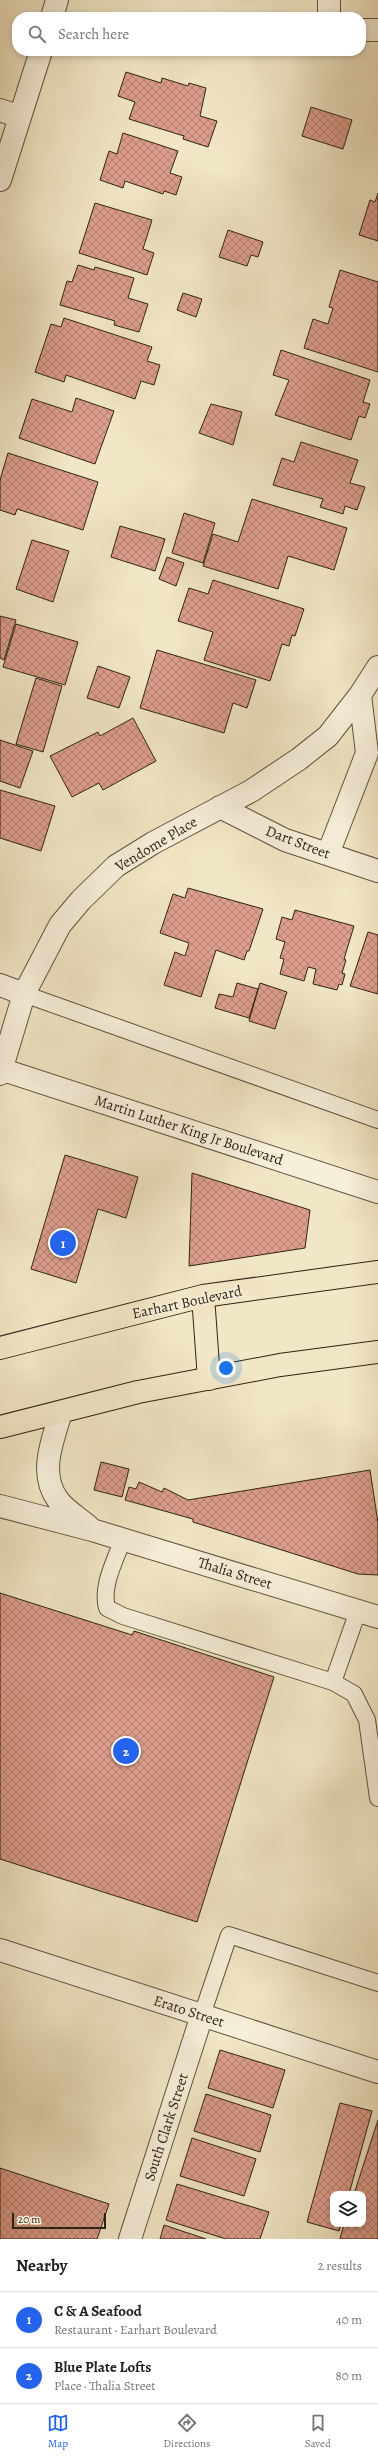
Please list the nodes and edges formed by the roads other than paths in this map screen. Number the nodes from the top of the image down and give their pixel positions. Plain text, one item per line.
1 (57, 0) edge
2 (329, 0) edge
3 (53, 12) edge
4 (329, 12) edge
5 (366, 30) edge
6 (378, 30) edge
7 (38, 56) edge
8 (10, 113) edge
9 (0, 180) edge
10 (378, 667) edge
11 (360, 695) junction
12 (220, 808) junction
13 (328, 854) junction
14 (378, 871) edge
15 (0, 985) edge
16 (24, 994) junction
17 (1, 1071) edge
18 (378, 1120) edge
19 (378, 1192) edge
20 (378, 1272) edge
21 (203, 1296) junction
22 (0, 1348) edge
23 (378, 1352) edge
24 (210, 1379) junction
25 (61, 1412) junction
26 (0, 1427) edge
27 (0, 1506) edge
28 (92, 1530) junction
29 (123, 1539) junction
30 (368, 1614) edge
31 (333, 1682) junction
32 (378, 1798) edge
33 (0, 1950) edge
34 (378, 1983) edge
35 (202, 2015) junction
36 (378, 2072) edge
37 (130, 2239) edge

1 - 3 street
2 - 4 street
5 - 6 street
7 - 8 street
8 - 9 street
10 - 11 street, Vendome Place
11 - 12 street, Vendome Place
11 - 13 street
12 - 13 street, Dart Street
12 - 16 street, Vendome Place
13 - 14 street, Dart Street
15 - 16 street
16 - 17 street, Vendome Place
16 - 18 lane
17 - 19 street, Martin Luther King Jr Boulevard
20 - 21 main road, Earhart Boulevard
21 - 22 main road, Earhart Boulevard
21 - 24 main road
23 - 24 main road
24 - 25 main road
25 - 26 main road
25 - 28 street, Thalia Street
27 - 28 street, Thalia Street
28 - 29 street, Thalia Street
29 - 30 street, Thalia Street
29 - 31 lane
30 - 31 lane
31 - 32 lane
33 - 35 street, Erato Street
34 - 35 lane
35 - 36 street, Erato Street
35 - 37 street, South Clark Street

